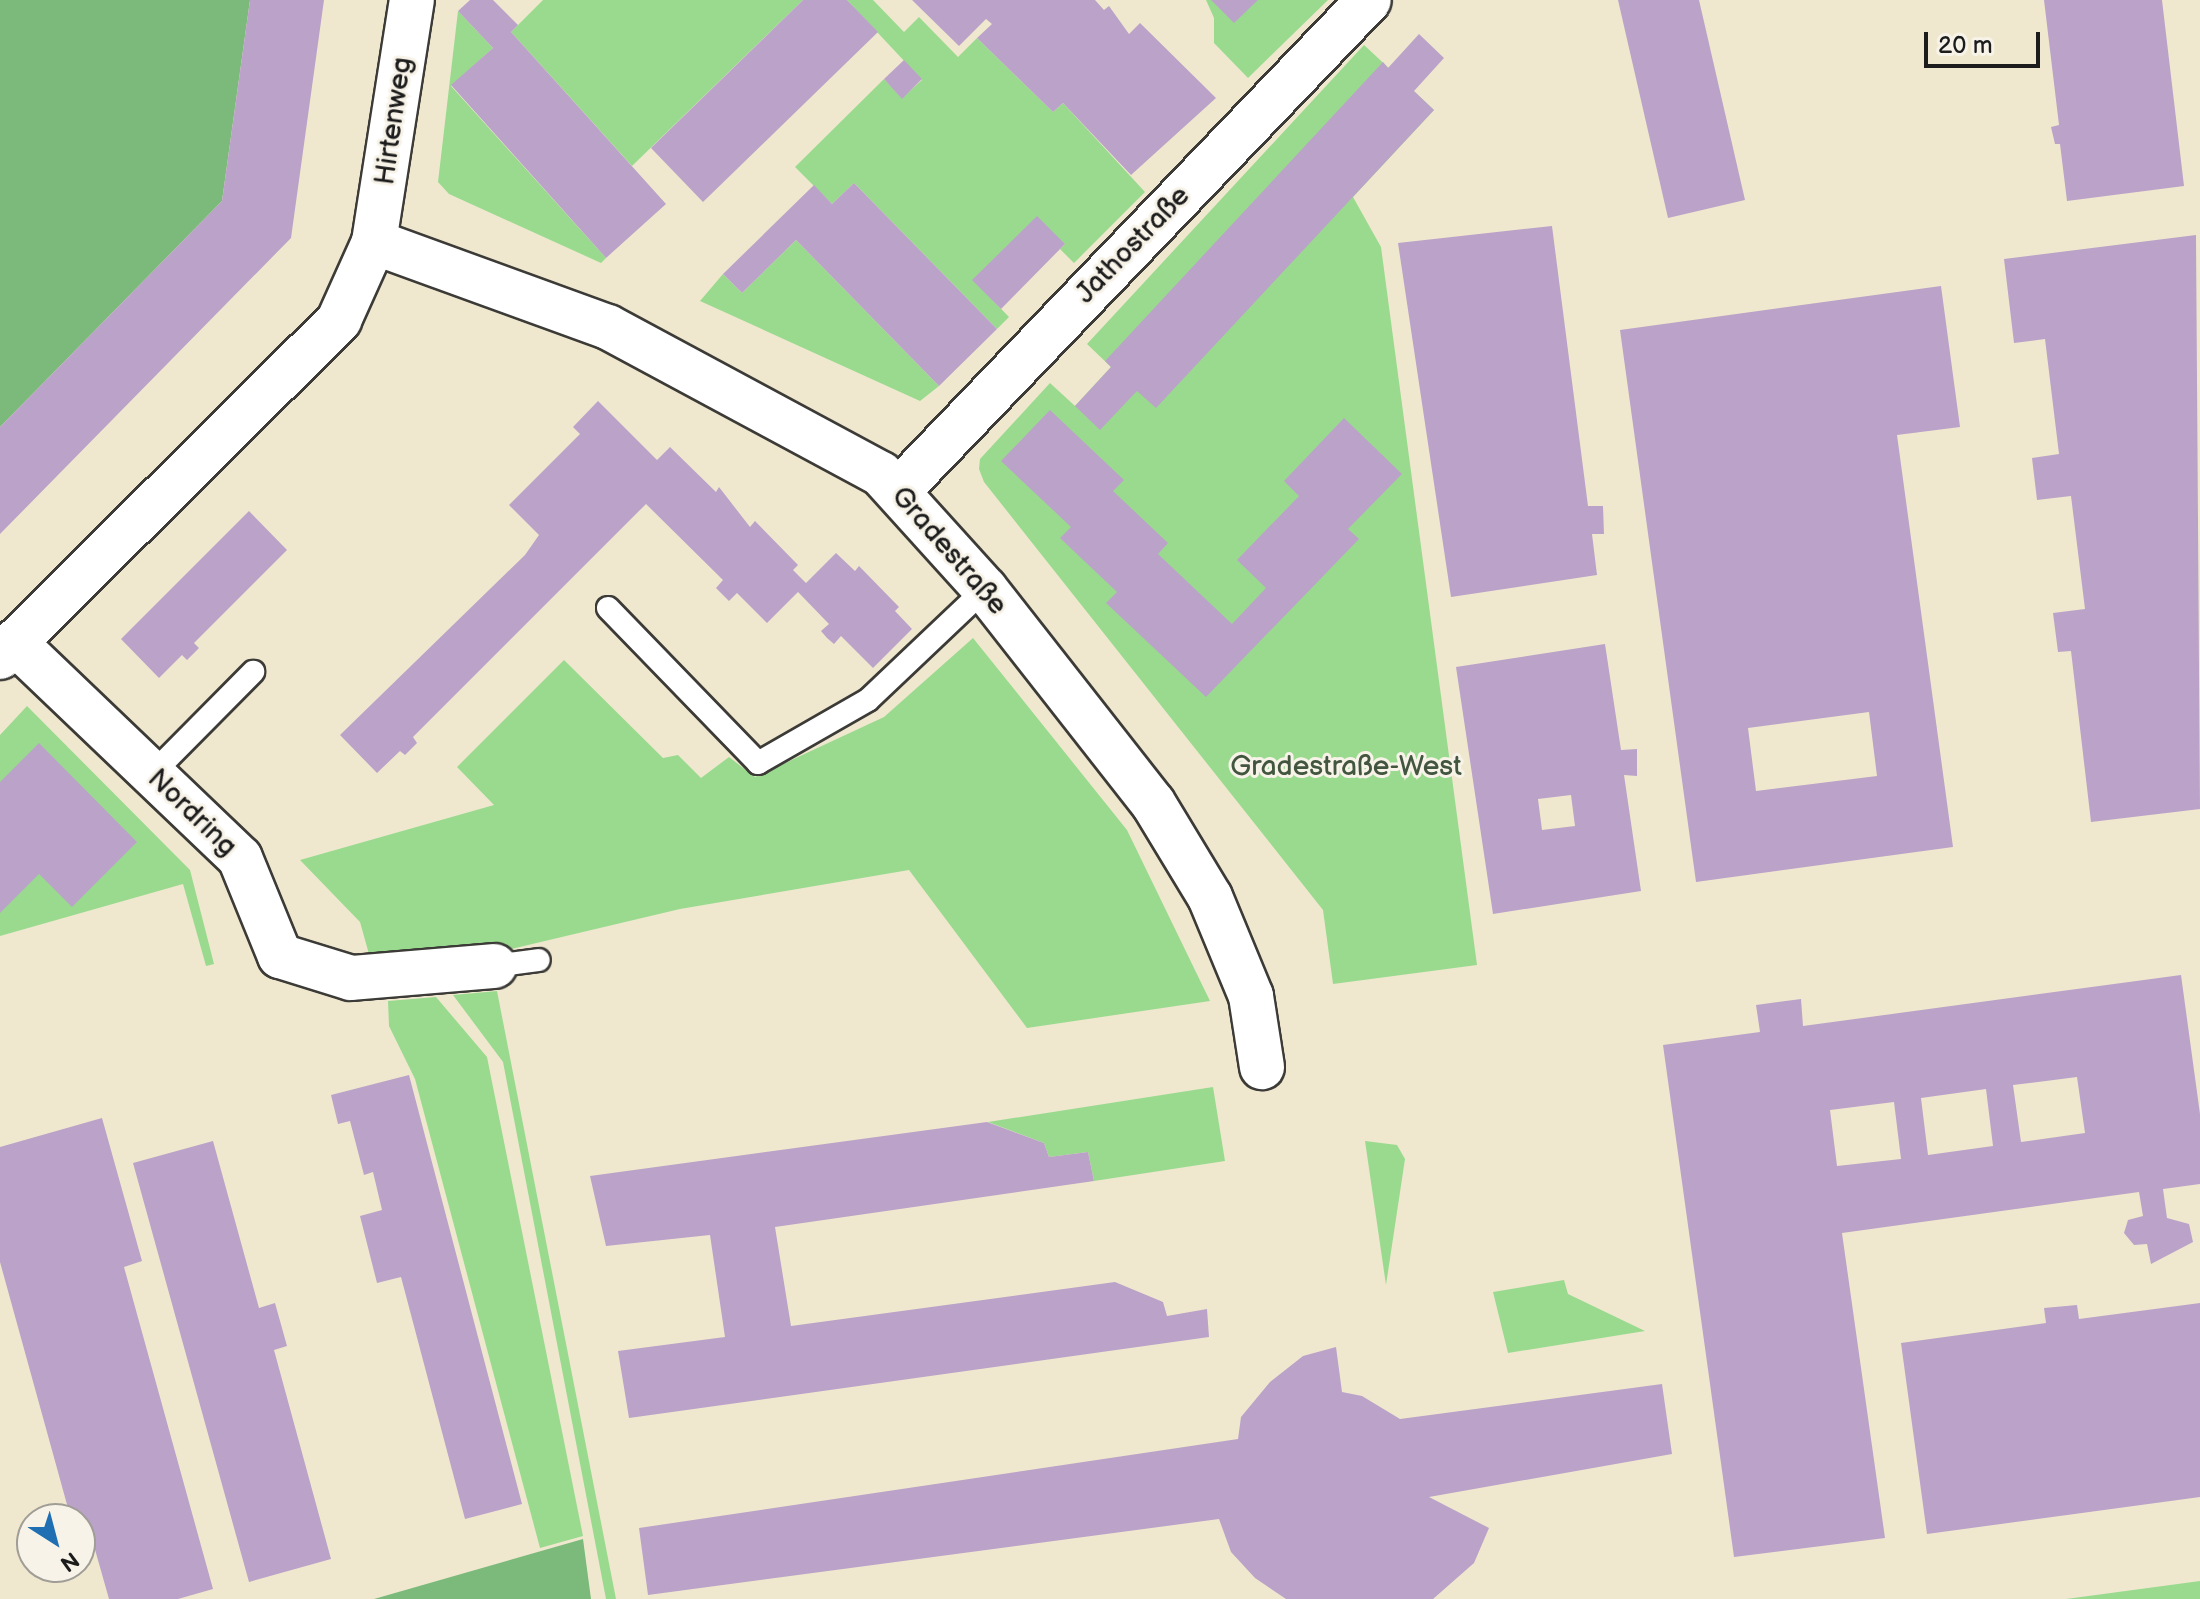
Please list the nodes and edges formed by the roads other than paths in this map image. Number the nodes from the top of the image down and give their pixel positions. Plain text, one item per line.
1 (412, 0) edge
2 (1369, 0) edge
3 (374, 242) junction
4 (898, 491) junction
5 (985, 589) junction
6 (608, 608) dead end
7 (8, 650) edge
8 (253, 672) dead end
9 (152, 774) junction
10 (539, 960) dead end
11 (494, 966) joint
12 (1262, 1067) dead end

1 - 3 street, Hirtenweg
2 - 4 street, Jathostraße
3 - 4 street, Gradestraße
3 - 7 street, Nordring
4 - 5 street, Gradestraße
5 - 6 lane
5 - 12 street, Gradestraße
7 - 9 street, Nordring
8 - 9 lane
9 - 11 street, Nordring
10 - 11 lane

